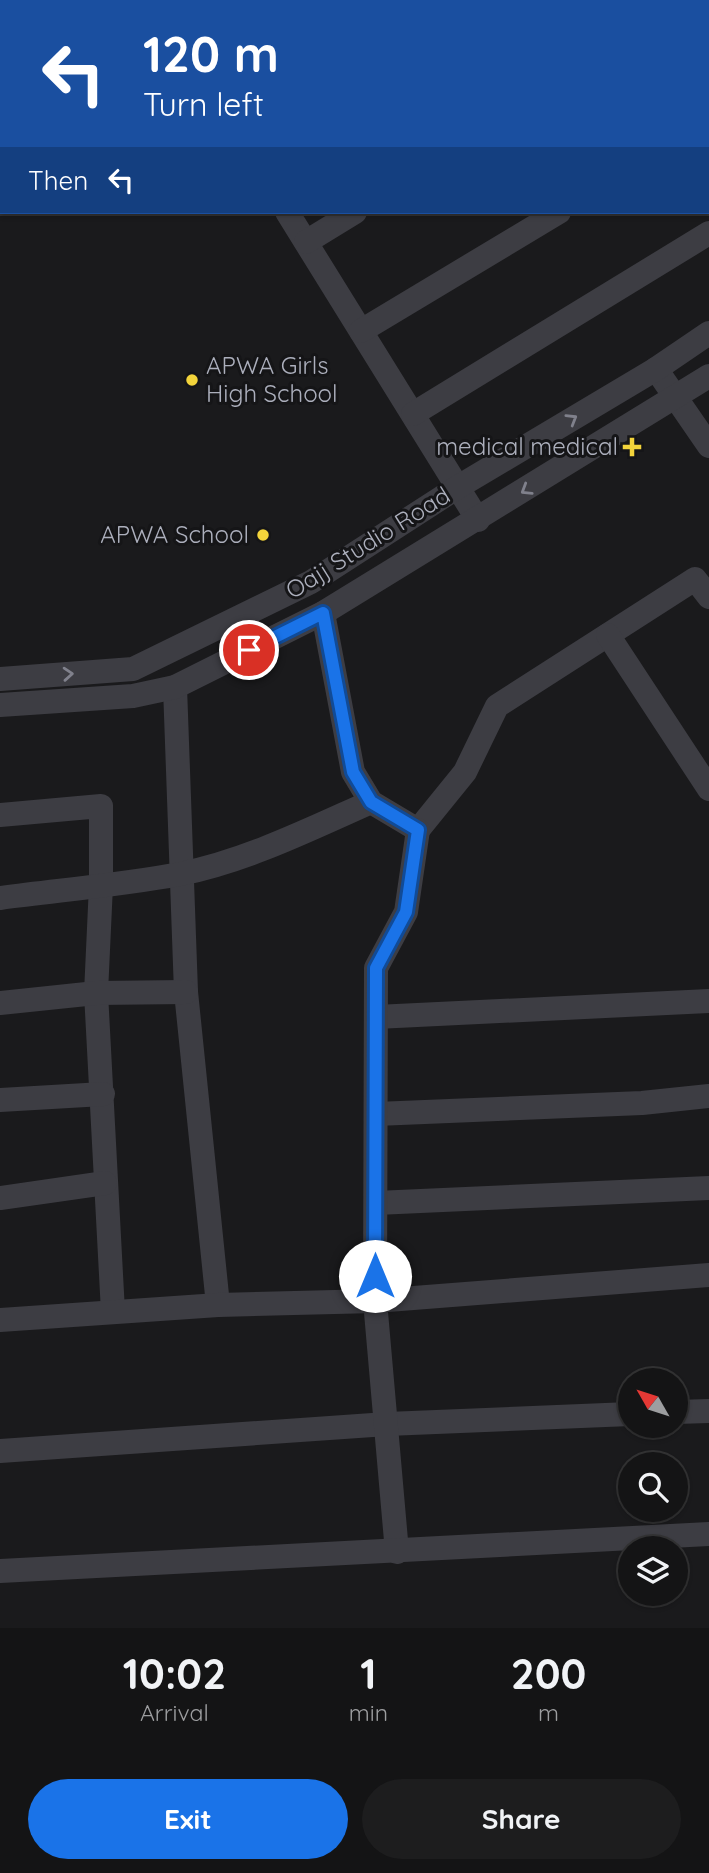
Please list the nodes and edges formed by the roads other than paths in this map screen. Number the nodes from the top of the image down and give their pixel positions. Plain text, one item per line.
1 (288, 214) edge
2 (352, 214) edge
3 (556, 214) edge
4 (709, 233) edge
5 (306, 242) junction
6 (361, 331) junction
7 (709, 333) edge
8 (656, 369) junction
9 (709, 376) edge
10 (675, 398) junction
11 (413, 414) junction
12 (709, 446) edge
13 (458, 487) junction
14 (478, 520) junction
15 (709, 597) edge
16 (323, 613) junction
17 (608, 635) junction
18 (0, 679) edge
19 (175, 687) junction
20 (0, 705) edge
21 (709, 789) edge
22 (371, 802) junction
23 (0, 815) edge
24 (418, 830) junction
25 (181, 874) junction
26 (101, 885) junction
27 (0, 898) edge
28 (186, 992) junction
29 (96, 993) junction
30 (709, 1001) edge
31 (0, 1003) edge
32 (376, 1017) junction
33 (103, 1094) junction
34 (709, 1096) edge
35 (0, 1100) edge
36 (376, 1114) junction
37 (106, 1183) junction
38 (709, 1188) edge
39 (0, 1198) edge
40 (376, 1203) junction
41 (709, 1275) edge
42 (375, 1301) junction
43 (218, 1305) junction
44 (113, 1312) junction
45 (0, 1320) edge
46 (709, 1410) edge
47 (688, 1411) edge
48 (618, 1414) edge
49 (387, 1424) junction
50 (0, 1451) edge
51 (709, 1534) edge
52 (397, 1552) junction
53 (0, 1571) edge

1 - 5 street
2 - 5 street
3 - 6 street
4 - 11 street
5 - 6 street
6 - 11 street
7 - 8 street, Oajj Studio Road
8 - 10 street
13 -> 8 street, Oajj Studio Road
9 - 10 street, Oajj Studio Road
10 - 12 street
10 -> 14 street, Oajj Studio Road
11 - 13 street
13 - 14 street
18 -> 13 street, Oajj Studio Road
14 - 16 street, Oajj Studio Road
15 - 17 street
16 - 19 street, Oajj Studio Road
16 - 22 street
17 - 21 street
17 - 24 street
19 - 20 street, Oajj Studio Road
19 - 25 street
22 - 24 street
22 - 25 street
23 - 26 street
24 - 32 street
25 - 26 street
25 - 28 street
26 - 27 street
26 - 29 street
28 - 29 street
28 - 43 street
29 - 31 street
29 - 33 street
30 - 32 street
32 - 36 street
33 - 35 street
33 - 37 street
34 - 36 street
36 - 40 street
37 - 39 street
37 - 44 street
38 - 40 street
40 - 42 street
41 - 42 street
42 - 43 street
42 - 49 street
43 - 44 street
44 - 45 street
46 - 47 street
48 - 49 street
49 - 50 street
49 - 52 street
51 - 52 street
52 - 53 street

